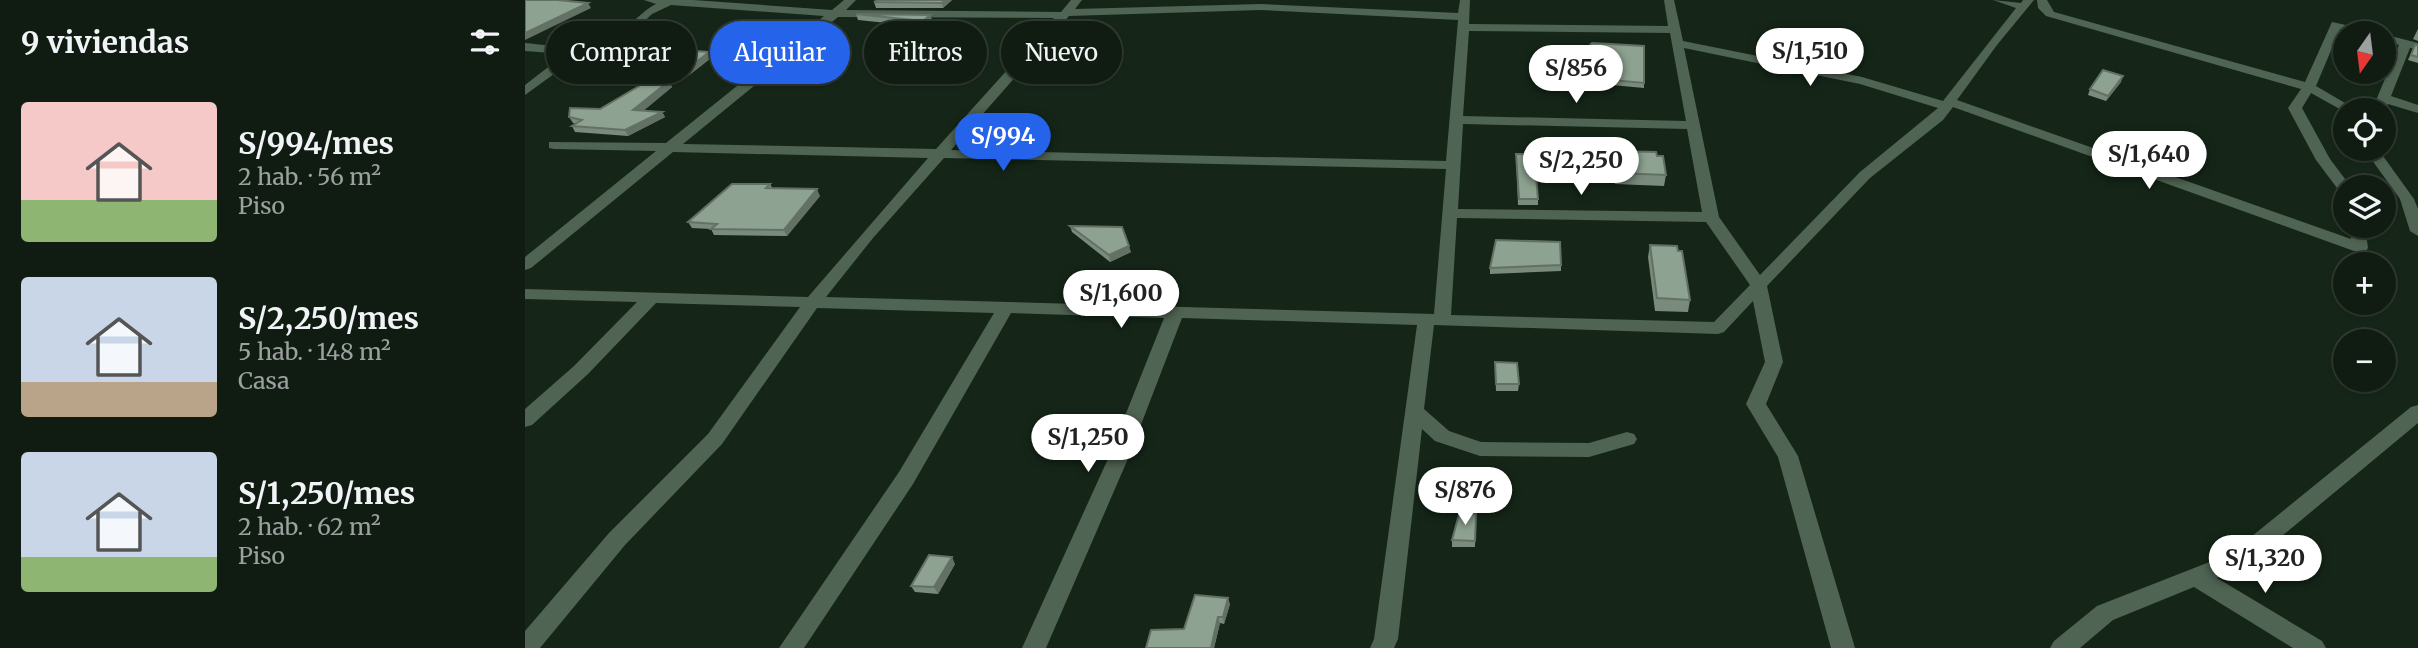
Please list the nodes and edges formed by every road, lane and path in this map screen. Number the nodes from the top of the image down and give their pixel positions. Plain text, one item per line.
1 (649, 0) edge
2 (851, 0) edge
3 (1465, 0) edge
4 (1669, 0) edge
5 (1998, 0) edge
6 (2042, 0) edge
7 (668, 2) junction
8 (2026, 4) edge
9 (1069, 9) edge
10 (835, 13) junction
11 (639, 21) edge
12 (1463, 22) junction
13 (2333, 31) edge
14 (1678, 37) junction
15 (2412, 45) edge
16 (525, 47) edge
17 (546, 49) edge
18 (546, 75) edge
19 (2309, 87) junction
20 (525, 91) edge
21 (2384, 98) edge
22 (2333, 100) edge
23 (1948, 104) junction
24 (2396, 106) edge
25 (2418, 109) edge
26 (1457, 120) junction
27 (1695, 125) junction
28 (554, 145) dead end
29 (669, 148) junction
30 (939, 154) junction
31 (2380, 161) edge
32 (1454, 165) junction
33 (2335, 175) edge
34 (1450, 213) junction
35 (1711, 217) junction
36 (2418, 231) edge
37 (2359, 238) edge
38 (525, 265) edge
39 (1759, 286) junction
40 (525, 294) edge
41 (651, 298) junction
42 (812, 303) junction
43 (1005, 308) junction
44 (1175, 313) junction
45 (1434, 321) junction
46 (1415, 411) junction
47 (2418, 412) edge
48 (525, 420) edge
49 (1627, 439) dead end
50 (2196, 576) junction
51 (525, 648) edge
52 (790, 648) edge
53 (1034, 648) edge
54 (1382, 648) edge
55 (1843, 648) edge
56 (2062, 648) edge
57 (2314, 648) edge

1 - 7 street
2 - 10 street
3 - 12 street
4 - 14 street
5 - 8 street
6 - 19 street
7 - 10 street
7 - 11 street
8 - 23 street
9 - 10 street
9 - 12 street
9 - 30 street
10 - 29 street
12 - 14 street
12 - 26 street
13 - 19 street
14 - 23 street
14 - 27 street
15 - 21 street
16 - 17 street
18 - 20 street
19 - 22 street
19 - 33 street
23 - 37 street
23 - 39 street
24 - 25 street
26 - 27 street
26 - 32 street
27 - 35 street
28 - 29 street
29 - 30 street
29 - 38 street
30 - 32 street
30 - 42 street
31 - 36 street
32 - 34 street
34 - 35 street
34 - 45 street
35 - 39 street
39 - 45 street
39 - 55 street
40 - 41 street
41 - 42 street
41 - 48 street
42 - 43 street
42 - 51 street
43 - 44 street
43 - 52 street
44 - 45 street
44 - 53 street
45 - 46 street
46 - 49 street
46 - 54 street
47 - 50 street
50 - 56 street
50 - 57 street

